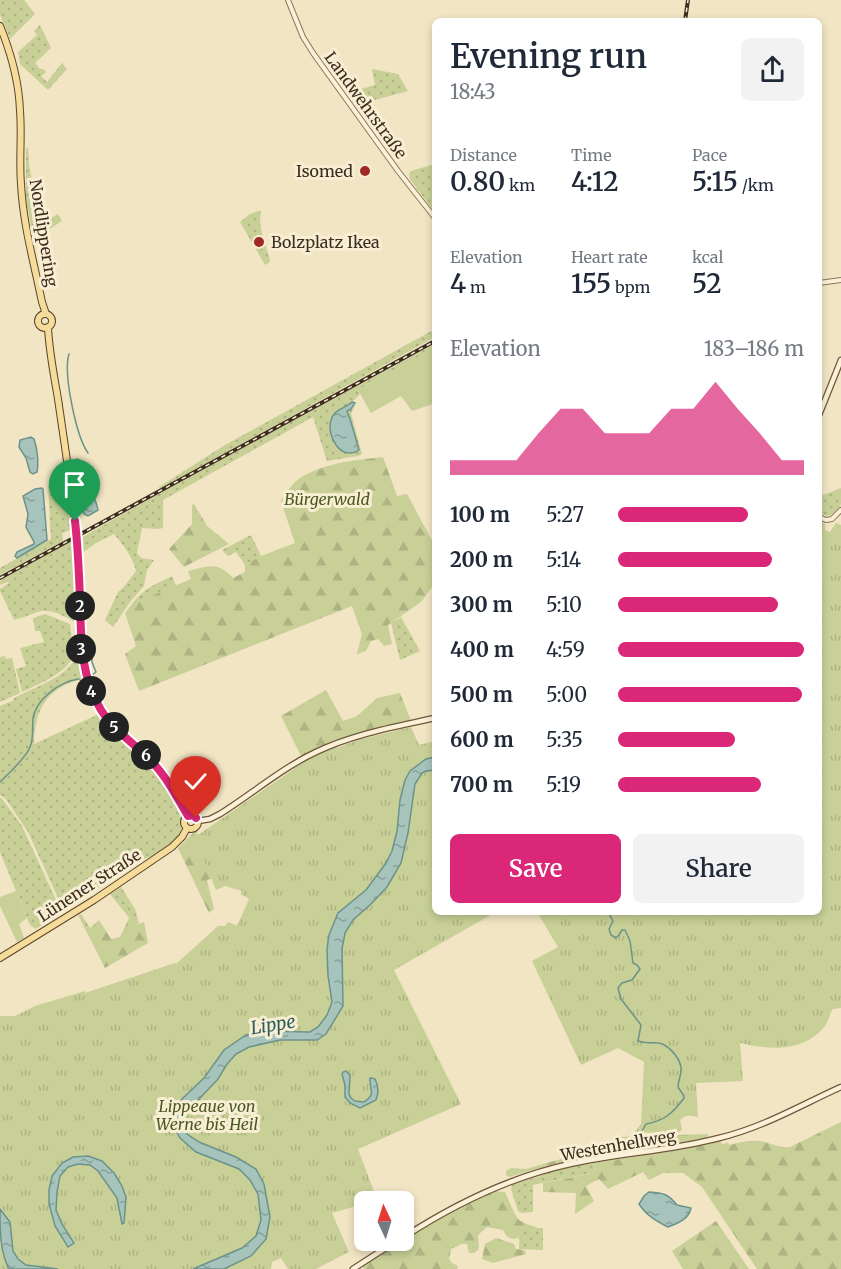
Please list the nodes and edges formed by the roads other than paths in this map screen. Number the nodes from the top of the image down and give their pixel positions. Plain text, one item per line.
1 (288, 0) edge
2 (0, 26) edge
3 (432, 214) edge
4 (841, 280) edge
5 (822, 283) edge
6 (44, 314) junction
7 (46, 327) junction
8 (841, 360) edge
9 (822, 408) edge
10 (841, 510) edge
11 (822, 518) edge
12 (432, 719) edge
13 (188, 816) junction
14 (198, 821) junction
15 (187, 828) junction
16 (0, 958) edge
17 (841, 1087) edge
18 (414, 1231) edge
19 (381, 1251) edge
20 (353, 1269) edge

1 - 3 street, Landwehrstraße
2 - 6 main road, Nordlippering
4 - 5 street
6 - 7 main road
6 - 7 main road
7 - 13 main road
8 - 9 main road
10 - 11 street
12 - 14 main road
13 - 14 main road
13 - 15 main road
14 - 15 main road
15 - 16 main road, Lünener Straße
17 - 18 main road, Westenhellweg
19 - 20 main road

